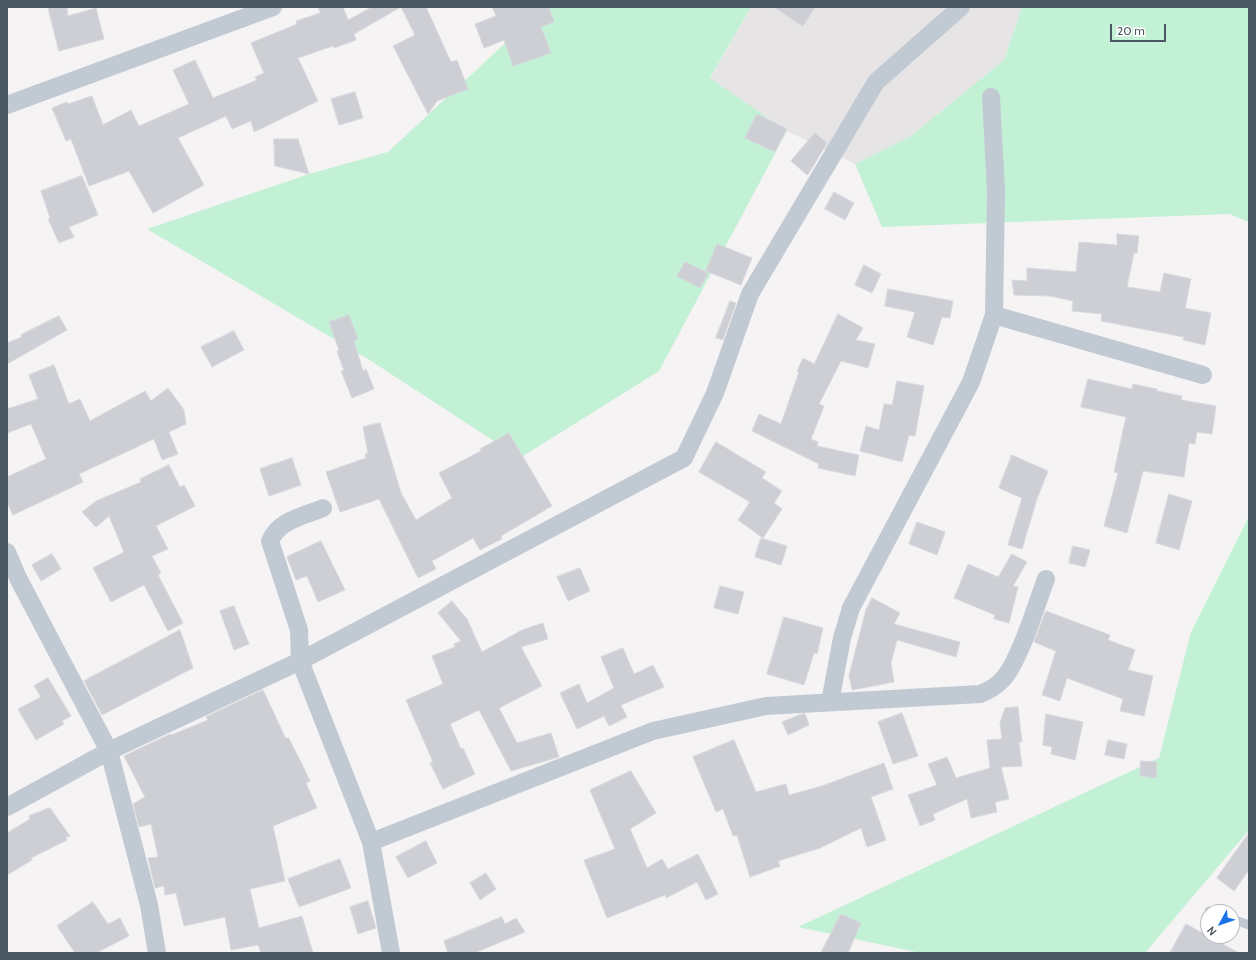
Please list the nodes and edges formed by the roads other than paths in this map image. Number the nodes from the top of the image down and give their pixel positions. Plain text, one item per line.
1 (273, 7) edge
2 (961, 7) edge
3 (991, 96) dead end
4 (7, 105) edge
5 (994, 315) junction
6 (1204, 375) dead end
7 (323, 508) dead end
8 (7, 552) edge
9 (1046, 579) dead end
10 (300, 661) junction
11 (830, 702) junction
12 (109, 751) junction
13 (7, 807) edge
14 (370, 842) junction
15 (157, 953) edge
16 (391, 953) edge

1 - 4 street
2 - 10 street
3 - 5 street
5 - 6 street
5 - 11 street
7 - 10 street
8 - 12 street
9 - 11 street
10 - 12 street
10 - 14 street
11 - 14 street
12 - 13 street
12 - 15 street
14 - 16 street

